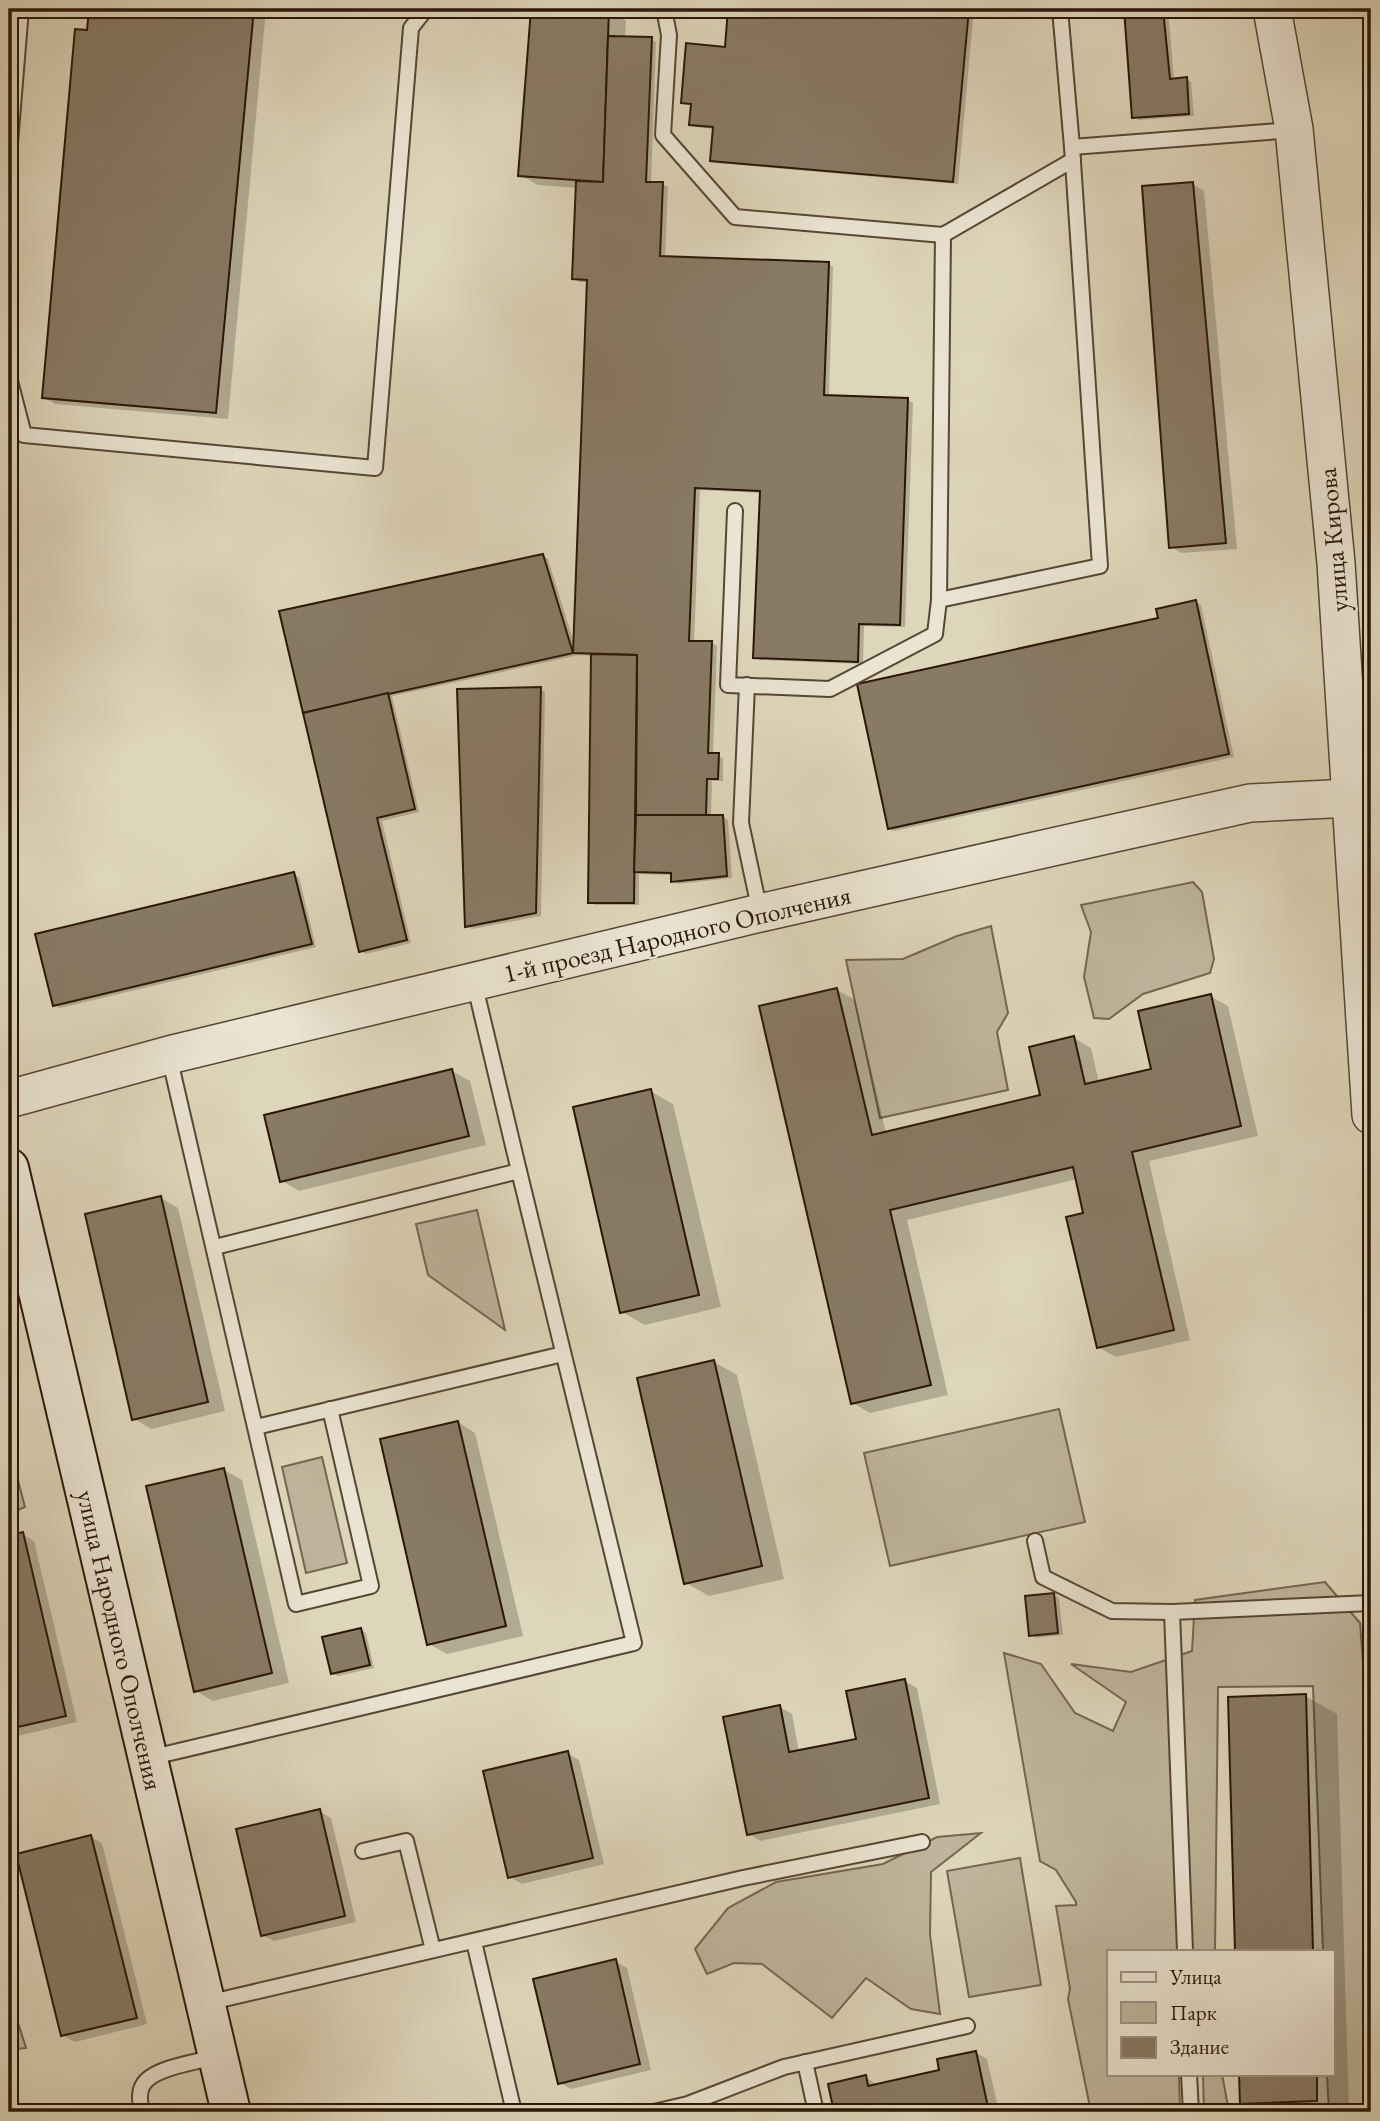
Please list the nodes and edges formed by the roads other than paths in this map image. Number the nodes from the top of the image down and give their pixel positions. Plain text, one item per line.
1 (21, 9) edge
2 (426, 9) edge
3 (664, 9) edge
4 (1060, 9) edge
5 (1272, 9) edge
6 (1294, 130) junction
7 (1072, 153) junction
8 (9, 155) edge
9 (943, 234) junction
10 (9, 377) edge
11 (735, 511) dead end
12 (939, 600) junction
13 (747, 685) junction
14 (1350, 798) junction
15 (760, 914) junction
16 (474, 982) junction
17 (169, 1055) junction
18 (9, 1100) edge
19 (1371, 1115) edge
20 (9, 1168) edge
21 (519, 1171) junction
22 (215, 1247) junction
23 (563, 1354) junction
24 (330, 1409) junction
25 (256, 1427) junction
26 (1035, 1541) dead end
27 (1371, 1603) edge
28 (1172, 1612) junction
29 (148, 1758) junction
30 (922, 1842) dead end
31 (363, 1851) dead end
32 (474, 1941) junction
33 (433, 1950) junction
34 (1185, 1950) edge
35 (205, 2004) junction
36 (967, 2026) dead end
37 (218, 2057) junction
38 (805, 2062) junction
39 (1189, 2076) edge
40 (142, 2112) edge
41 (232, 2112) edge
42 (514, 2112) edge
43 (654, 2112) edge
44 (816, 2112) edge
45 (1191, 2112) edge

1 - 8 lane
2 - 10 lane
3 - 9 lane
4 - 7 lane
5 - 6 street, улица Кирова
6 - 7 lane
6 - 14 street, улица Кирова
7 - 9 lane
7 - 12 lane
9 - 12 lane
11 - 13 lane
12 - 13 lane
13 - 15 lane
14 - 15 street, 1-й проезд Народного Ополчения
14 - 19 street, улица Кирова
15 - 16 street, 1-й проезд Народного Ополчения
16 - 17 street, 1-й проезд Народного Ополчения
16 - 21 lane
17 - 18 street, 1-й проезд Народного Ополчения
17 - 22 lane
20 - 29 main road, улица Народного Ополчения
21 - 22 lane
21 - 23 lane
22 - 25 lane
23 - 24 lane
23 - 29 lane
24 - 25 lane
24 - 25 lane
26 - 28 lane
27 - 28 lane
28 - 34 lane
29 - 35 main road, улица Народного Ополчения
30 - 32 lane
31 - 33 lane
32 - 33 lane
32 - 42 lane
33 - 35 lane
35 - 37 main road, улица Народного Ополчения
36 - 38 lane
37 - 40 lane
37 - 41 main road, улица Народного Ополчения
38 - 43 lane
38 - 44 lane
39 - 45 lane

